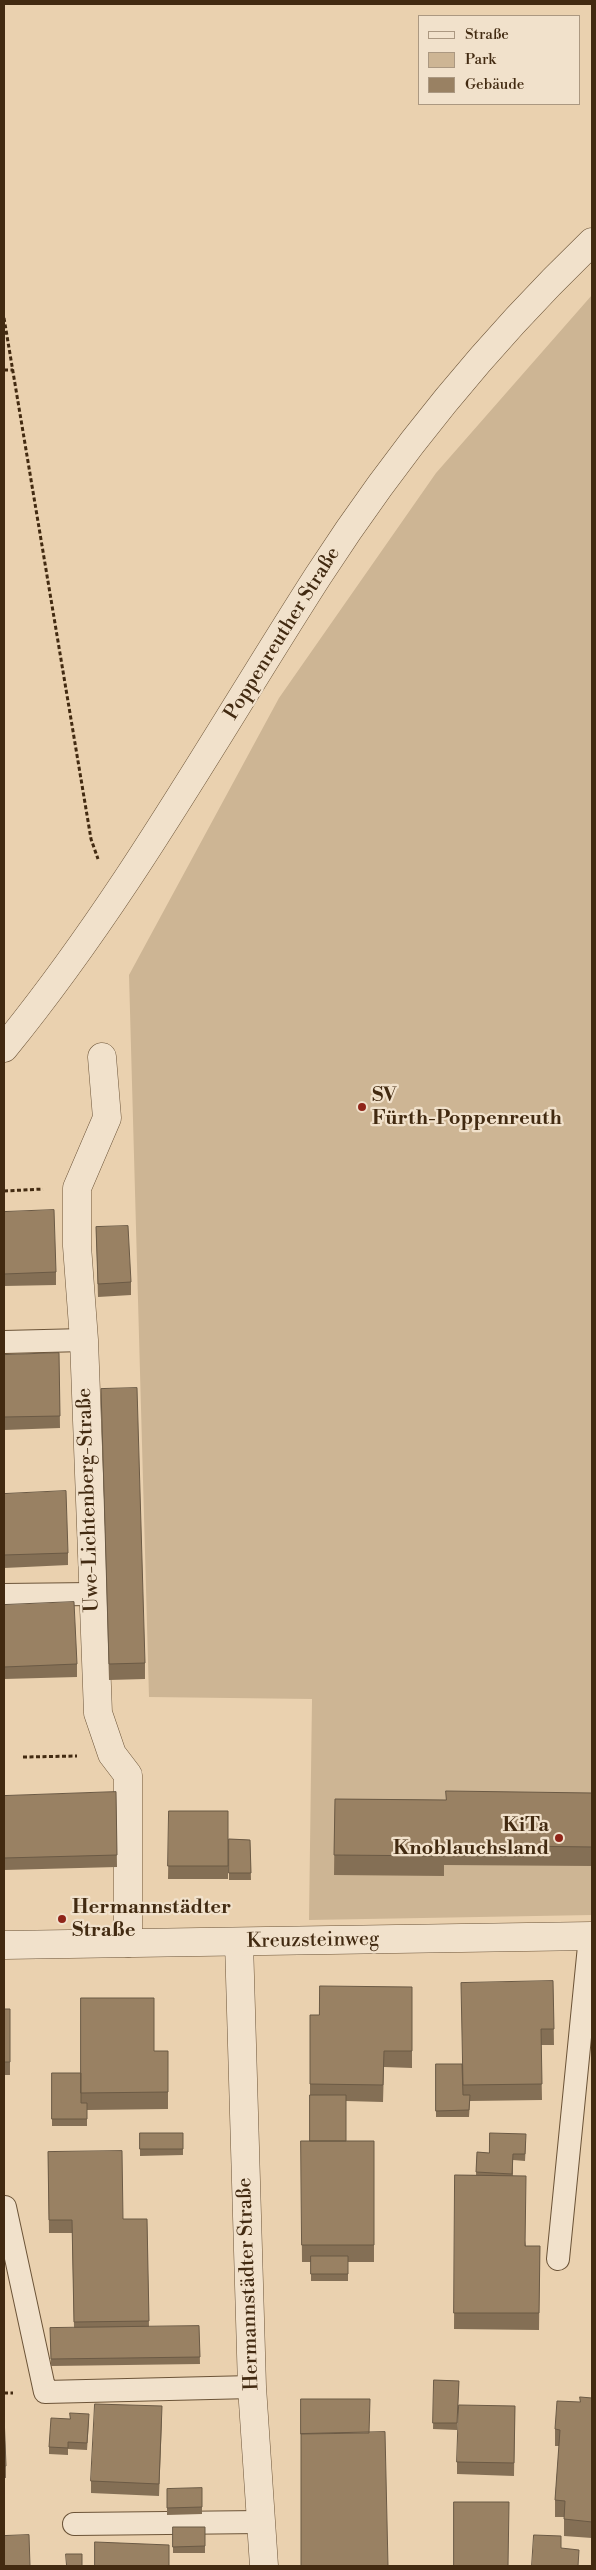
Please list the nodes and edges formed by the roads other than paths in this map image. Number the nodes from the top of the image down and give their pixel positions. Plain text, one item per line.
1 (592, 242) edge
2 (4, 1048) edge
3 (102, 1057) dead end
4 (84, 1340) junction
5 (4, 1342) edge
6 (92, 1594) junction
7 (4, 1595) edge
8 (591, 1936) edge
9 (240, 1942) junction
10 (128, 1943) junction
11 (4, 1945) edge
12 (5, 2207) edge
13 (558, 2259) dead end
14 (252, 2387) junction
15 (261, 2522) junction
16 (74, 2524) dead end
17 (264, 2566) edge

1 - 2 street, Poppenreuther Straße
3 - 4 street, Uwe-Lichtenberg-Straße
4 - 5 lane
4 - 6 street, Uwe-Lichtenberg-Straße
6 - 7 lane
6 - 10 street, Uwe-Lichtenberg-Straße
8 - 9 street, Kreuzsteinweg
8 - 13 lane
9 - 10 street, Kreuzsteinweg
9 - 14 street, Hermannstädter Straße
10 - 11 street, Kreuzsteinweg
12 - 14 lane
14 - 15 street, Hermannstädter Straße
15 - 16 lane
15 - 17 street, Hermannstädter Straße

